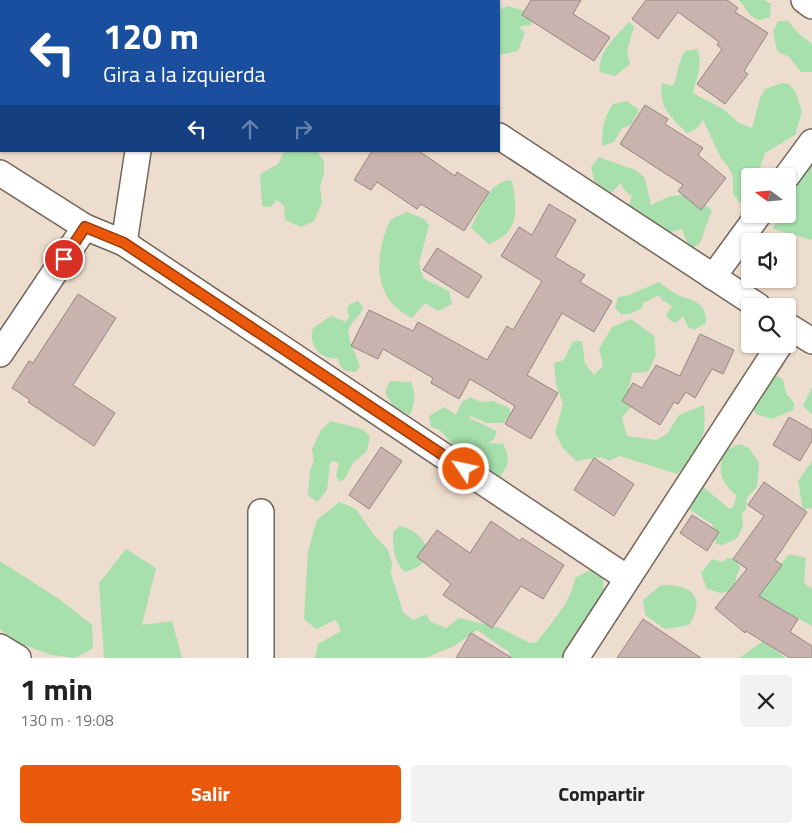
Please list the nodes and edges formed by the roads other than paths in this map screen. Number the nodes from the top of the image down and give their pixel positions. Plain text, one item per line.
1 (804, 0) edge
2 (812, 6) edge
3 (500, 137) edge
4 (812, 142) edge
5 (138, 152) edge
6 (793, 168) edge
7 (0, 173) edge
8 (752, 223) edge
9 (85, 227) junction
10 (124, 243) junction
11 (712, 277) junction
12 (745, 298) edge
13 (796, 335) edge
14 (812, 341) edge
15 (772, 353) edge
16 (0, 354) edge
17 (262, 512) dead end
18 (627, 578) junction
19 (0, 647) edge
20 (18, 658) edge
21 (261, 658) edge
22 (576, 658) edge

1 - 2 street
3 - 11 street
4 - 6 street
5 - 10 street
7 - 9 street
8 - 11 street
9 - 10 street
9 - 16 street
10 - 18 street
11 - 12 street
13 - 14 street
15 - 18 street
17 - 21 street
18 - 22 street
19 - 20 street

